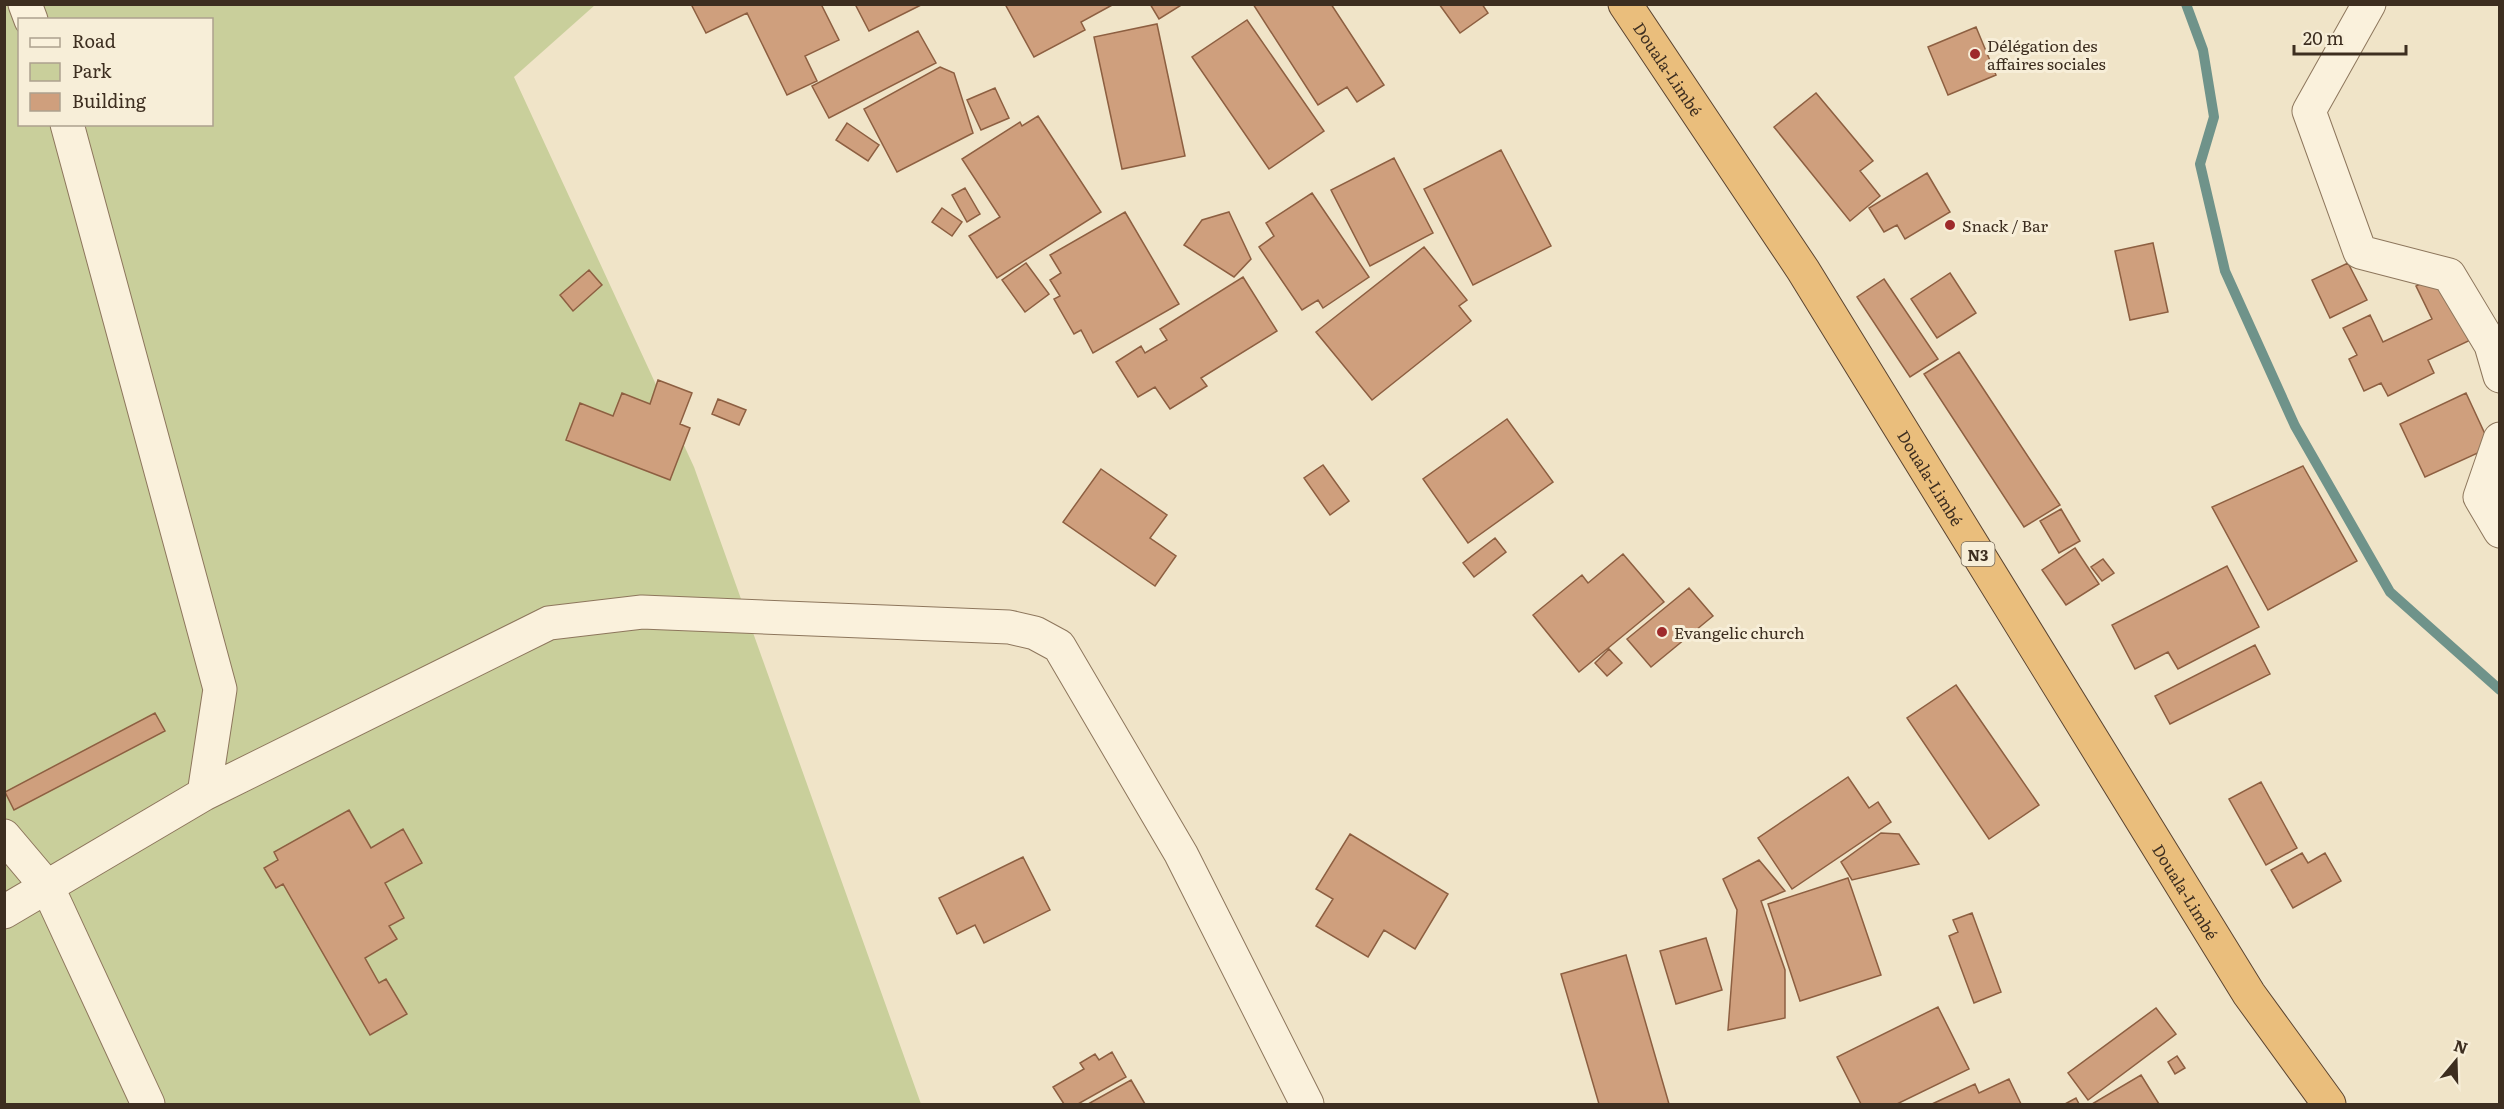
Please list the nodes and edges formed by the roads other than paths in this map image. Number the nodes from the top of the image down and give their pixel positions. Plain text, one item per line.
1 (25, 4) edge
2 (1625, 4) edge
3 (2369, 4) edge
4 (31, 18) edge
5 (68, 126) edge
6 (2499, 376) edge
7 (2499, 439) edge
8 (2499, 531) edge
9 (204, 794) junction
10 (4, 836) edge
11 (48, 888) junction
12 (4, 912) edge
13 (148, 1104) edge
14 (1307, 1104) edge
15 (2329, 1104) edge

1 - 4 street
2 - 15 highway, Douala-Limbé / N3
3 - 6 street
5 - 9 street
7 - 8 street
9 - 11 street
9 - 14 street
10 - 11 street
11 - 12 street
11 - 13 street

